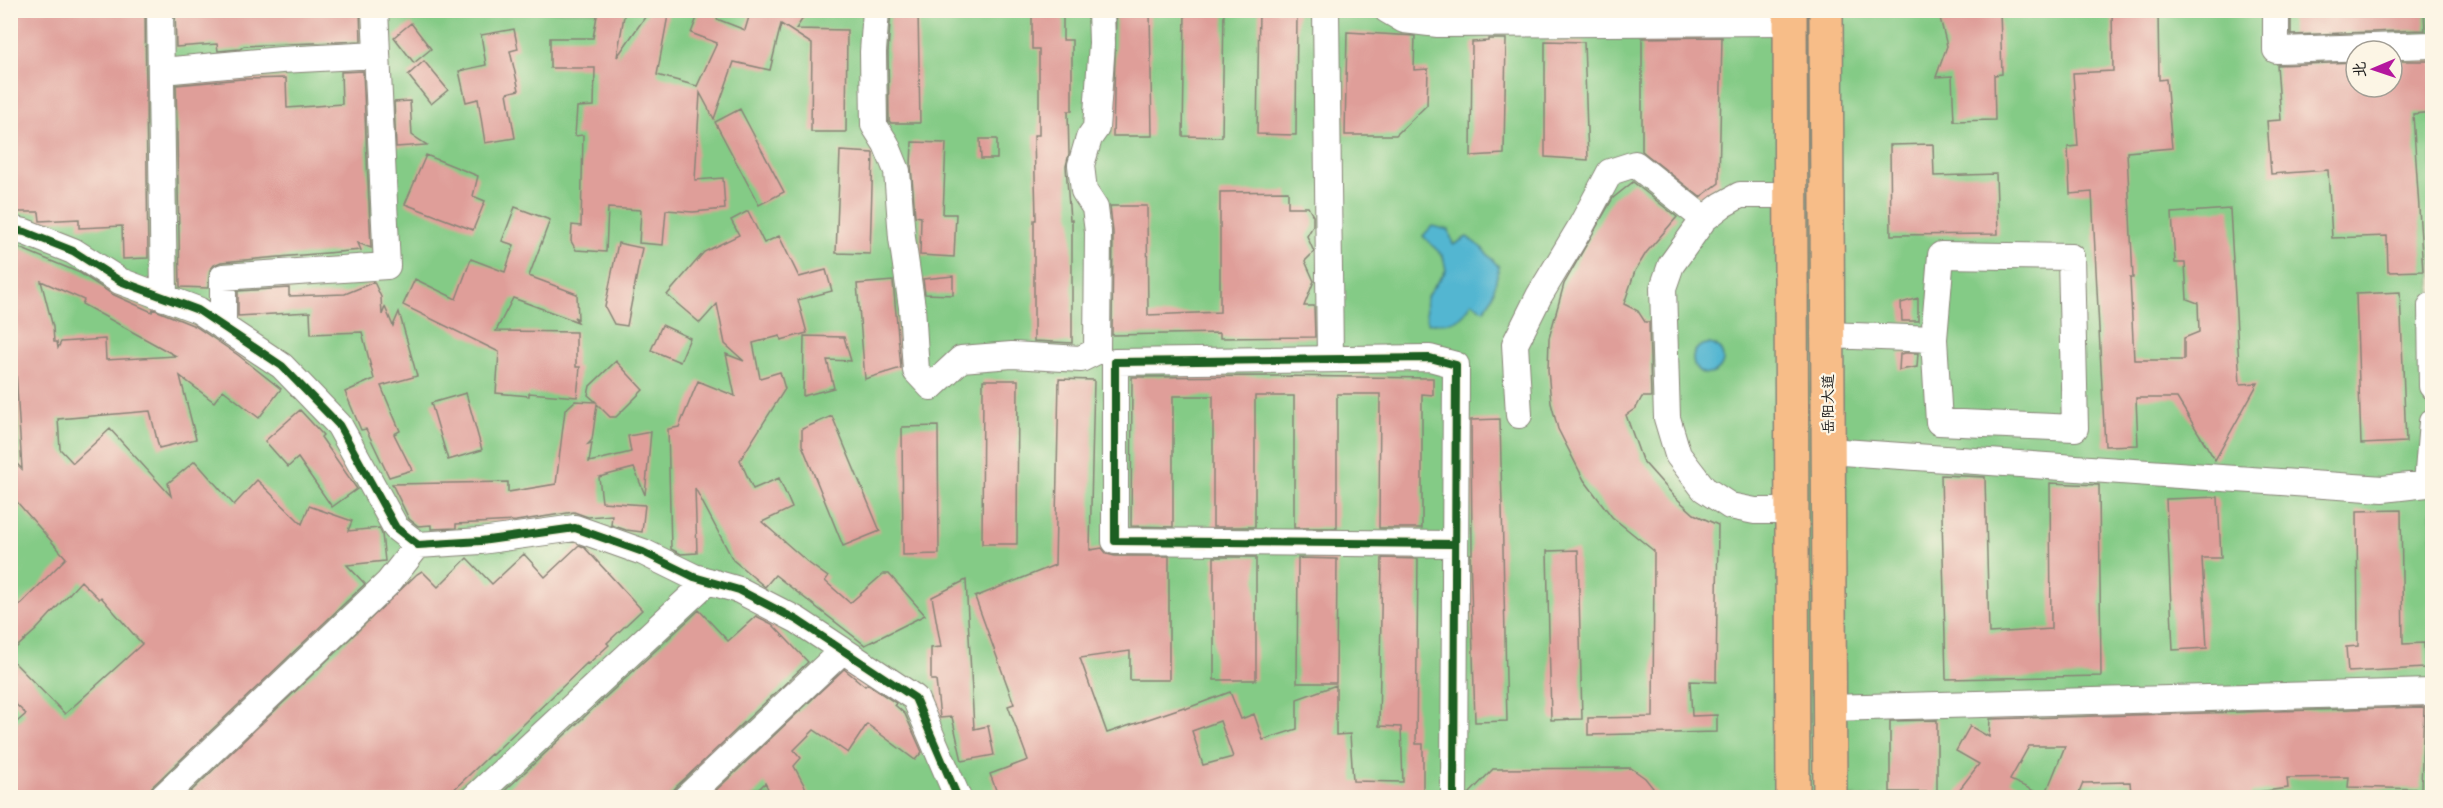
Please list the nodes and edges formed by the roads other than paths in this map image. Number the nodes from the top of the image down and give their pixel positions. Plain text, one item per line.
1 (160, 10) edge
2 (375, 10) edge
3 (876, 10) edge
4 (1101, 10) edge
5 (1326, 10) edge
6 (1387, 10) edge
7 (1826, 10) edge
8 (2276, 10) edge
9 (1790, 16) edge
10 (1624, 17) edge
11 (2433, 45) edge
12 (377, 55) junction
13 (162, 71) junction
14 (1791, 195) junction
15 (1704, 219) junction
16 (10, 229) edge
17 (164, 298) junction
18 (2431, 306) edge
19 (223, 327) junction
20 (1827, 335) junction
21 (1934, 339) junction
22 (1106, 356) junction
23 (1330, 360) junction
24 (2433, 386) edge
25 (1518, 415) dead end
26 (2433, 422) edge
27 (1828, 450) junction
28 (2430, 485) edge
29 (1792, 511) junction
30 (1454, 544) junction
31 (418, 545) junction
32 (708, 581) junction
33 (842, 651) junction
34 (2433, 692) edge
35 (1829, 708) junction
36 (162, 798) edge
37 (474, 798) edge
38 (686, 798) edge
39 (958, 798) edge
40 (1454, 798) edge
41 (1793, 798) edge
42 (1830, 798) edge

1 - 13 street
2 - 12 street
3 - 22 street
4 - 22 street
5 - 23 street
6 - 10 street
7 - 20 main road, 岳阳大道
8 - 11 street
9 - 10 street
9 - 14 main road
12 - 13 street
12 - 19 street
13 - 17 street
14 - 15 street
14 - 29 main road
15 - 25 street
15 - 29 street
16 - 17 street
17 - 19 street
18 - 24 street
19 - 31 street
20 - 21 street
20 - 27 main road, 岳阳大道
21 - 21 street
22 - 23 street
22 - 30 street
23 - 30 street
26 - 28 street
27 - 28 street
27 - 35 main road, 岳阳大道
29 - 41 main road
30 - 40 street
31 - 32 street
31 - 36 street
32 - 33 street
32 - 37 street
33 - 38 street
33 - 39 street
34 - 35 street
35 - 42 main road, 岳阳大道

